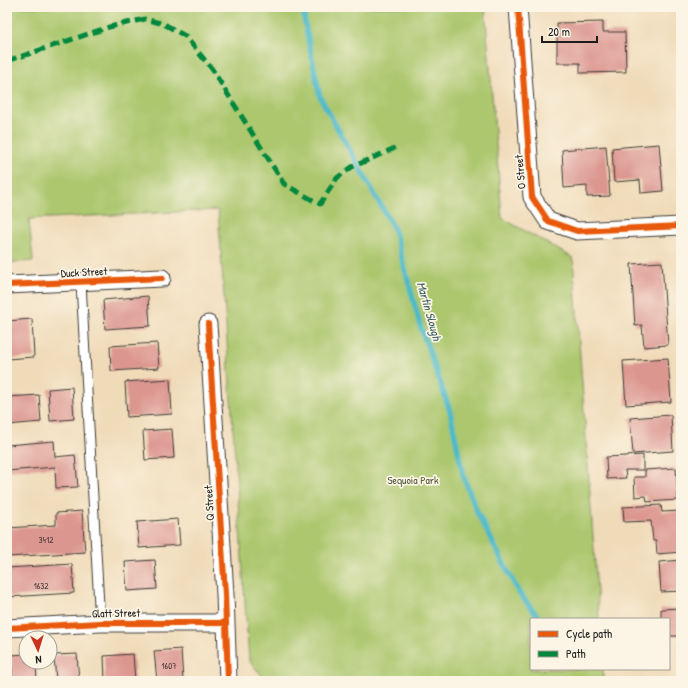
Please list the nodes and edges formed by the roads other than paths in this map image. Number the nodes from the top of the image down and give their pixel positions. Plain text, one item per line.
1 (518, 7) edge
2 (681, 226) edge
3 (162, 278) dead end
4 (81, 283) junction
5 (7, 285) edge
6 (208, 324) dead end
7 (100, 623) junction
8 (225, 623) junction
9 (7, 628) edge
10 (228, 681) edge

1 - 2 street, O Street
3 - 4 street, Duck Street
4 - 5 street, Duck Street
4 - 7 lane
6 - 8 street, Q Street
7 - 8 street, Glatt Street
7 - 9 street, Glatt Street
8 - 10 street, Q Street

